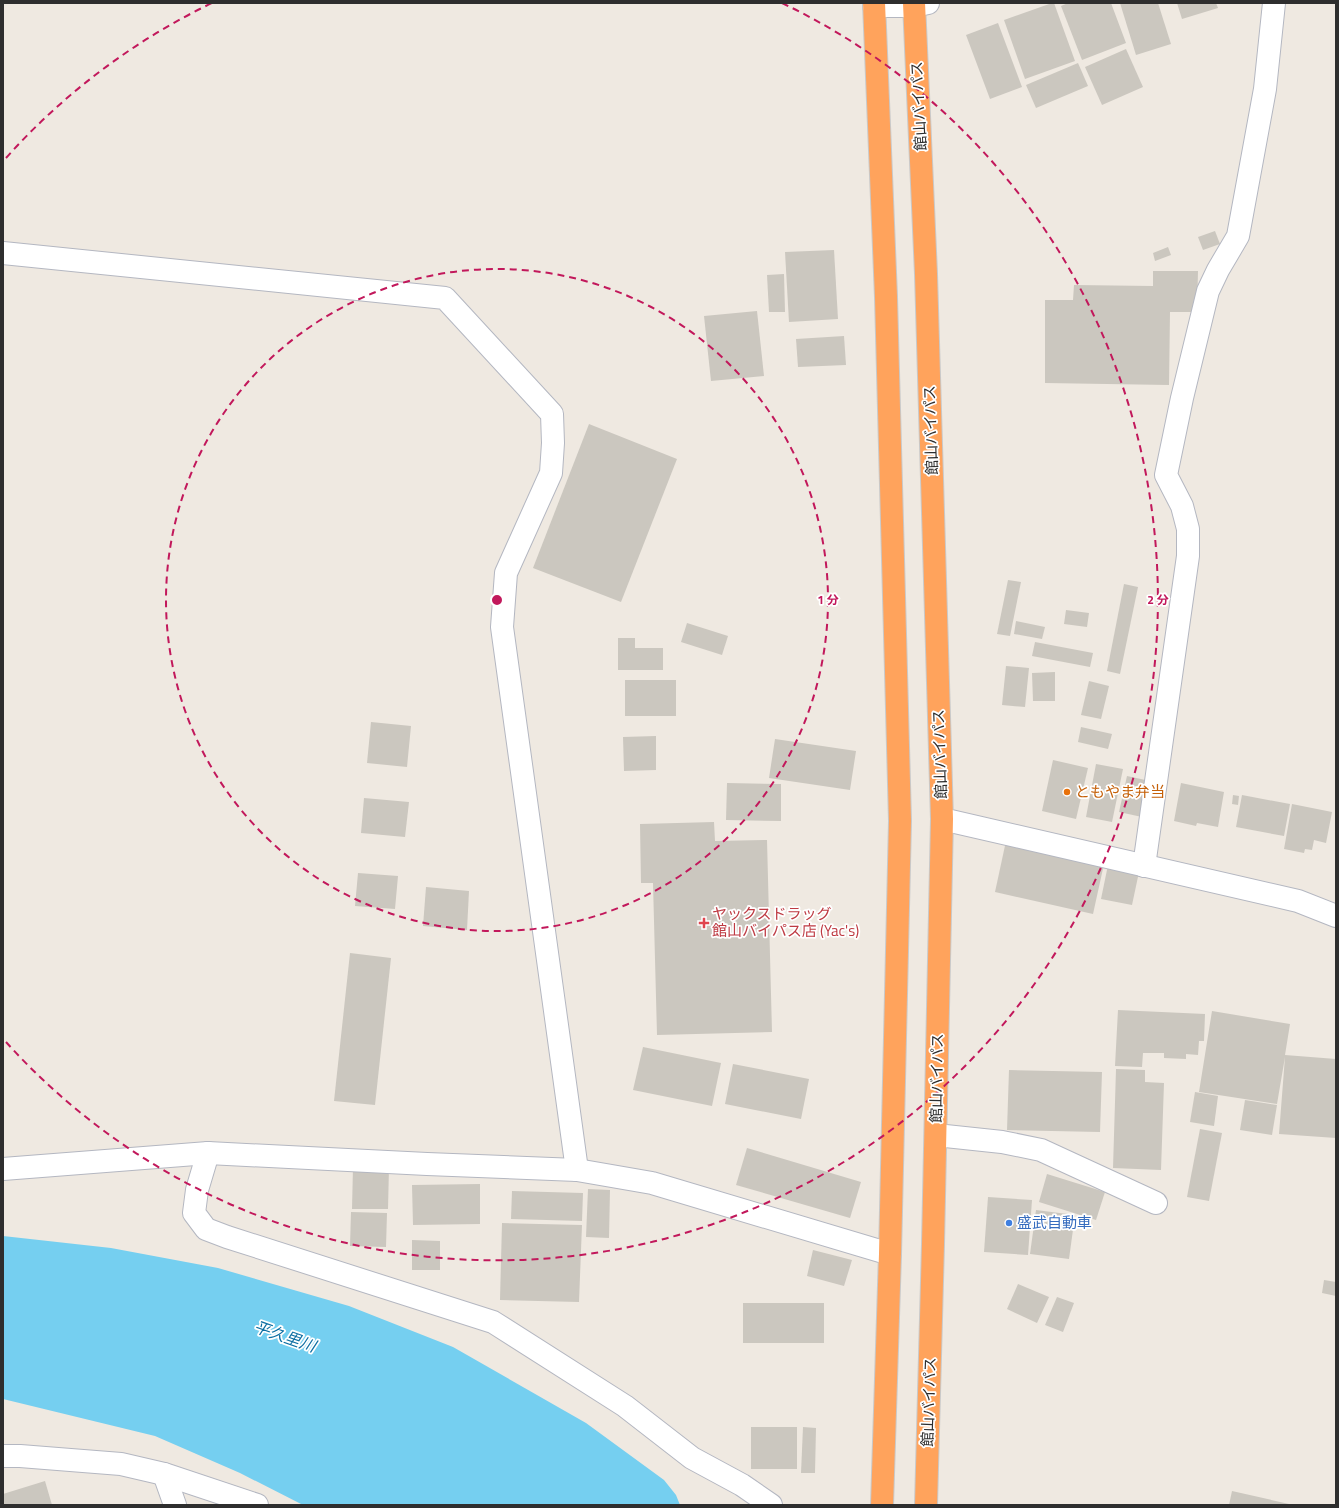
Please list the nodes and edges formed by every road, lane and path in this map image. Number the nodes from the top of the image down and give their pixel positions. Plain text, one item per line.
1 (1274, 3) edge
2 (919, 4) edge
3 (874, 5) edge
4 (3, 253) edge
5 (942, 819) junction
6 (1144, 866) junction
7 (1336, 916) edge
8 (936, 1135) junction
9 (208, 1153) junction
10 (3, 1169) edge
11 (577, 1170) junction
12 (1156, 1202) dead end
13 (890, 1254) junction
14 (3, 1456) edge
15 (164, 1474) junction
16 (175, 1505) edge
17 (257, 1505) edge
18 (771, 1505) edge
19 (882, 1505) edge
20 (926, 1505) edge

1 - 6 street
2 - 3 street
2 - 5 highway, 館山バイパス
3 - 13 highway
4 - 11 street
5 - 6 street
5 - 8 highway, 館山バイパス
6 - 7 street
8 - 12 street
8 - 20 highway, 館山バイパス
9 - 10 street
9 - 11 street
9 - 18 street
11 - 13 street
13 - 19 highway
14 - 15 street
15 - 16 street
15 - 17 street

